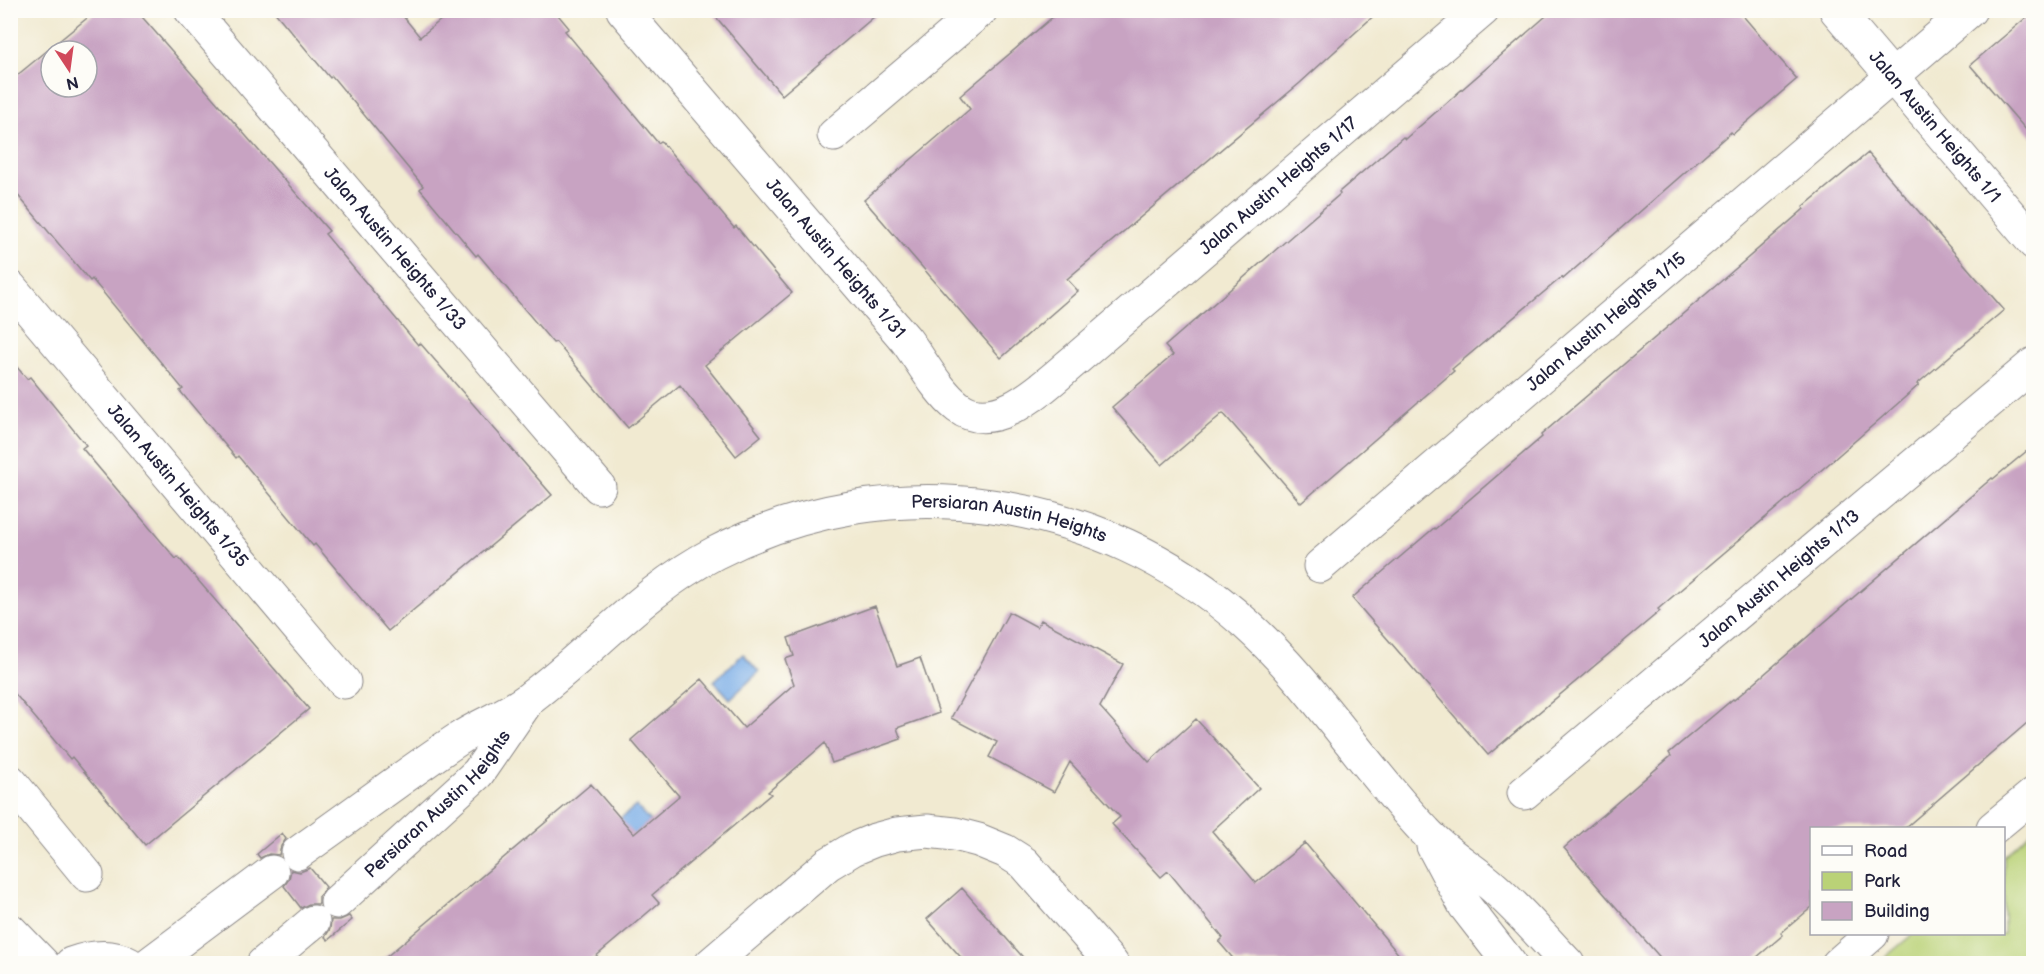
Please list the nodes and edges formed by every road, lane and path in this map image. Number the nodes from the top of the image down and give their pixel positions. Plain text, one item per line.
1 (191, 10) edge
2 (623, 10) edge
3 (981, 10) edge
4 (1483, 10) edge
5 (1836, 10) edge
6 (1970, 10) edge
7 (1893, 78) junction
8 (834, 135) dead end
9 (2034, 243) edge
10 (10, 287) edge
11 (1074, 361) joint
12 (2034, 364) edge
13 (599, 487) dead end
14 (1320, 566) dead end
15 (344, 682) dead end
16 (529, 700) junction
17 (10, 781) edge
18 (1524, 794) dead end
19 (2034, 794) edge
20 (1995, 827) edge
21 (1427, 834) junction
22 (87, 875) dead end
23 (338, 902) dead end
24 (313, 922) dead end
25 (10, 930) edge
26 (1870, 935) edge
27 (43, 963) edge
28 (71, 963) edge
29 (129, 963) edge
30 (149, 963) edge
31 (263, 963) edge
32 (711, 963) edge
33 (1112, 963) edge
34 (1510, 963) edge
35 (1568, 963) edge
36 (1838, 963) edge

1 - 13 street, Jalan Austin Heights 1/33
2 - 11 street, Jalan Austin Heights 1/31
3 - 8 street
4 - 11 street, Jalan Austin Heights 1/17
5 - 7 street, Jalan Austin Heights 1/1
6 - 7 street, Jalan Austin Heights 1/15
7 - 9 street, Jalan Austin Heights 1/1
7 - 14 street, Jalan Austin Heights 1/15
10 - 15 street, Jalan Austin Heights 1/35
12 - 18 street, Jalan Austin Heights 1/13
16 - 21 street, Persiaran Austin Heights
16 - 23 street, Persiaran Austin Heights
16 - 30 street, Persiaran Austin Heights
17 - 22 street
19 - 20 street
21 - 34 street, Persiaran Austin Heights
21 - 35 street, Persiaran Austin Heights
24 - 31 street
25 - 27 street
26 - 36 street
28 - 29 street
32 - 33 street

